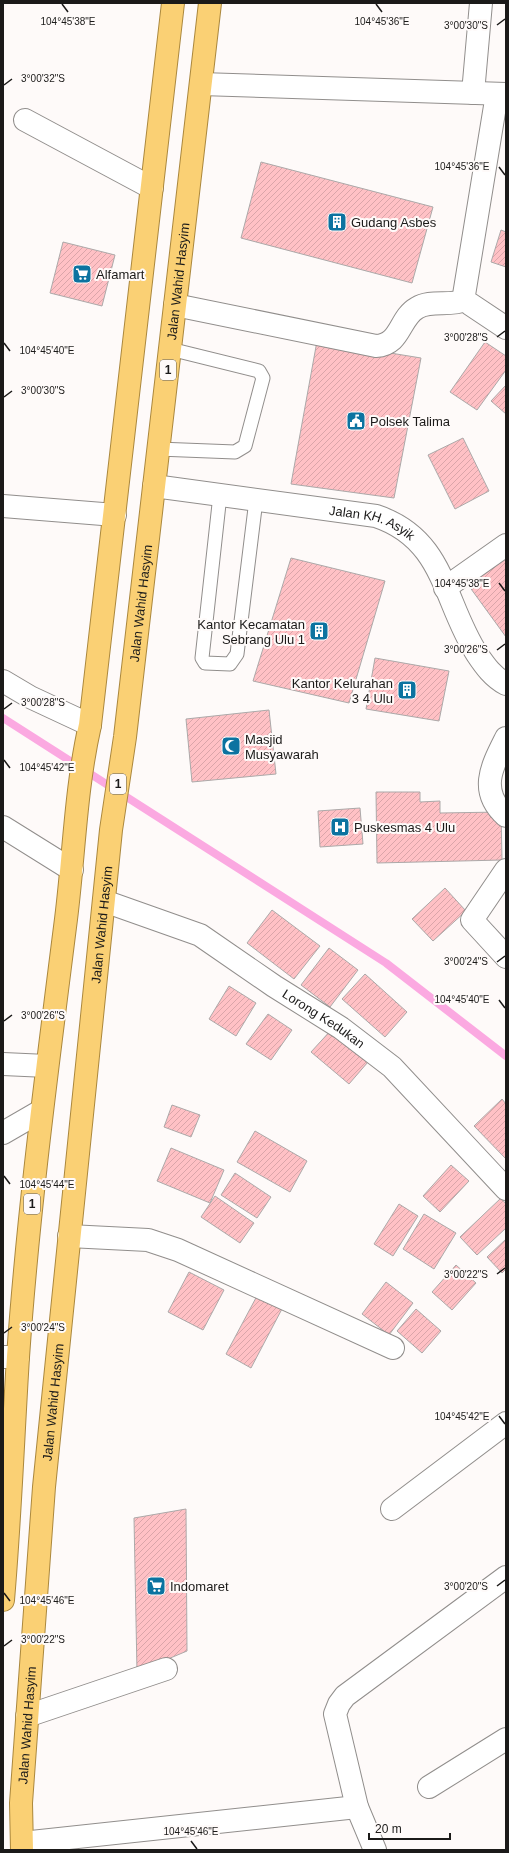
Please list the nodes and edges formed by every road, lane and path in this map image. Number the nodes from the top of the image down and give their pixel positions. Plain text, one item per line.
1 (173, 3) edge
2 (210, 3) edge
3 (481, 3) edge
4 (201, 84) junction
5 (473, 94) junction
6 (502, 94) edge
7 (25, 120) dead end
8 (152, 188) junction
9 (465, 300) junction
10 (175, 304) junction
11 (506, 328) edge
12 (170, 349) junction
13 (158, 449) junction
14 (154, 486) junction
15 (220, 495) junction
16 (256, 500) junction
17 (3, 506) edge
18 (115, 515) junction
19 (506, 545) edge
20 (445, 588) junction
21 (3, 681) edge
22 (506, 684) edge
23 (90, 729) junction
24 (506, 738) edge
25 (506, 816) edge
26 (3, 827) edge
27 (72, 870) junction
28 (506, 870) edge
29 (104, 901) junction
30 (506, 957) edge
31 (3, 1064) edge
32 (47, 1066) junction
33 (41, 1111) junction
34 (3, 1132) edge
35 (506, 1189) edge
36 (69, 1236) junction
37 (393, 1348) dead end
38 (11, 1357) edge
39 (506, 1423) edge
40 (392, 1510) dead end
41 (506, 1577) edge
42 (3, 1600) edge
43 (166, 1670) dead end
44 (27, 1716) junction
45 (506, 1739) edge
46 (430, 1787) dead end
47 (357, 1808) junction
48 (22, 1846) edge
49 (375, 1850) edge

1 - 8 highway, 1
2 - 4 highway, Jalan Wahid Hasyim / 1
3 - 5 street
4 - 5 street
4 - 10 highway, Jalan Wahid Hasyim / 1
5 - 6 street
6 - 9 street
7 - 8 street
8 - 18 highway, 1
9 - 10 street
9 - 11 street
10 - 12 highway, Jalan Wahid Hasyim / 1
12 - 13 highway, Jalan Wahid Hasyim / 1
12 - 13 lane
13 - 14 highway, Jalan Wahid Hasyim / 1
14 - 15 street, Jalan KH. Asyik
14 - 29 highway, Jalan Wahid Hasyim / 1
15 - 16 street, Jalan KH. Asyik
15 - 16 lane
16 - 20 street, Jalan KH. Asyik
17 - 18 street
18 - 23 highway, 1
19 - 20 street
20 - 22 street, Jalan KH. Asyik
21 - 23 street
23 - 27 highway, 1
24 - 25 street
26 - 27 street
27 - 32 highway, 1
28 - 30 street
29 - 35 street, Lorong Kedukan
29 - 36 highway, Jalan Wahid Hasyim / 1
31 - 32 street
32 - 33 highway, 1
33 - 34 street
33 - 38 highway, 1
36 - 37 street
36 - 44 highway, Jalan Wahid Hasyim / 1
38 - 42 highway, 1
39 - 40 street
41 - 47 street
43 - 44 street
44 - 48 highway, Jalan Wahid Hasyim / 1
45 - 46 street
47 - 48 street
47 - 49 street

